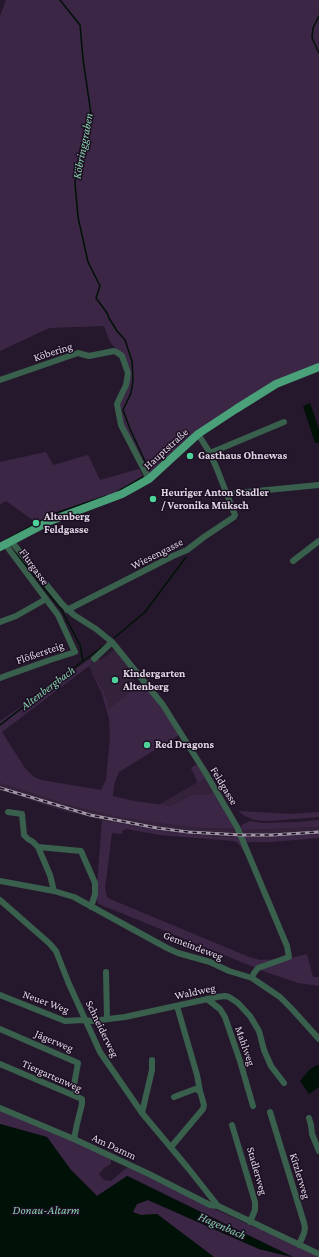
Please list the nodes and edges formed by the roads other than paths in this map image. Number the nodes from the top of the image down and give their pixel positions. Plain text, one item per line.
1 (319, 367) edge
2 (0, 380) edge
3 (284, 422) dead end
4 (198, 434) junction
5 (210, 454) junction
6 (149, 479) junction
7 (319, 485) edge
8 (226, 494) junction
9 (319, 541) edge
10 (5, 544) edge
11 (293, 561) dead end
12 (46, 599) junction
13 (67, 610) junction
14 (0, 622) edge
15 (112, 642) junction
16 (94, 659) dead end
17 (0, 678) edge
18 (8, 812) dead end
19 (38, 847) junction
20 (0, 881) edge
21 (54, 891) junction
22 (0, 900) edge
23 (92, 907) junction
24 (106, 972) dead end
25 (252, 978) junction
26 (0, 995) edge
27 (208, 999) junction
28 (177, 1006) junction
29 (107, 1018) junction
30 (86, 1021) junction
31 (0, 1029) edge
32 (319, 1039) edge
33 (152, 1060) dead end
34 (0, 1064) edge
35 (284, 1083) dead end
36 (200, 1091) junction
37 (77, 1097) junction
38 (174, 1097) dead end
39 (253, 1106) dead end
40 (0, 1108) edge
41 (270, 1112) dead end
42 (142, 1113) junction
43 (309, 1118) dead end
44 (232, 1125) dead end
45 (74, 1139) junction
46 (171, 1147) junction
47 (319, 1151) edge
48 (218, 1206) junction
49 (250, 1222) junction
50 (299, 1245) junction
51 (319, 1254) edge

1 - 4 main road, Hauptstraße
2 - 6 street, Köbering
3 - 5 street
4 - 5 street, Wiesengasse
4 - 6 main road, Hauptstraße
5 - 8 street, Wiesengasse
6 - 10 main road, Hauptstraße
7 - 8 street
8 - 13 street, Wiesengasse
9 - 11 street
10 - 12 street, Flurgasse
10 - 13 street, Feldgasse
12 - 14 street, Flurgasse
12 - 17 street, Flößersteig
13 - 15 street, Feldgasse
15 - 16 street
15 - 25 street, Feldgasse
18 - 19 street
19 - 21 street
19 - 23 street
20 - 21 street, Gemeindeweg
21 - 23 street, Gemeindeweg
22 - 30 street, Schneiderweg
23 - 25 street, Gemeindeweg
24 - 29 street
25 - 32 street, Gemeindeweg
26 - 30 street, Neuer Weg
27 - 28 street, Waldweg
27 - 35 street, Waldweg
27 - 39 street, Mahlweg
28 - 29 street, Waldweg
28 - 36 street
29 - 30 street, Waldweg
30 - 42 street, Schneiderweg
31 - 37 street, Jägerweg
33 - 42 street
34 - 37 street, Tiergartenweg
36 - 38 street
36 - 46 street
37 - 45 street, Tiergartenweg
40 - 45 street, Am Damm
41 - 50 street, Kitzlerweg
42 - 46 street, Schneiderweg
43 - 47 street
44 - 49 street, Stadlerweg
45 - 48 street, Am Damm
46 - 48 street, Schneiderweg
48 - 49 street, Am Damm
49 - 50 street, Am Damm
50 - 51 street, Am Damm

